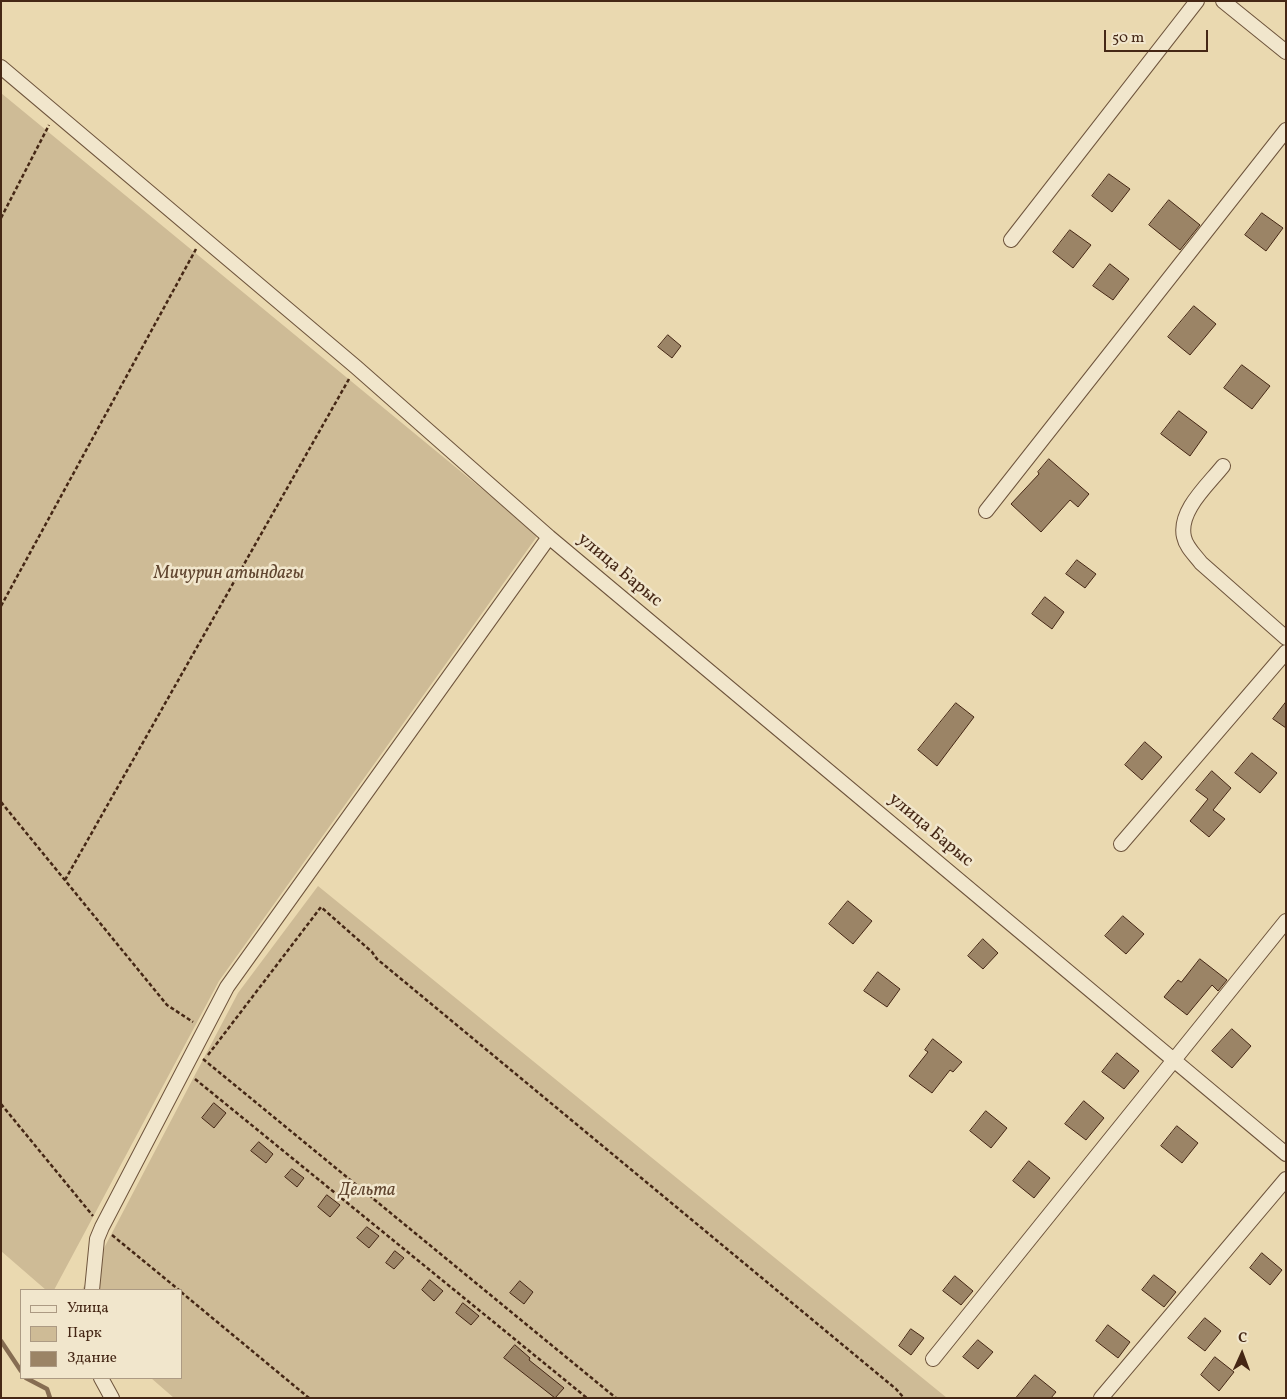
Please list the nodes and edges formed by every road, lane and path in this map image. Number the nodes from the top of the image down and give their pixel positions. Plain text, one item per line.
1 (1197, 1) edge
2 (1223, 1) edge
3 (1286, 52) edge
4 (1, 67) edge
5 (56, 113) junction
6 (1286, 130) edge
7 (1, 218) edge
8 (203, 237) junction
9 (1011, 240) dead end
10 (356, 366) junction
11 (1223, 466) dead end
12 (986, 511) dead end
13 (549, 537) junction
14 (1, 606) edge
15 (1286, 638) edge
16 (1286, 652) edge
17 (1, 802) edge
18 (1121, 844) dead end
19 (65, 880) junction
20 (1286, 921) edge
21 (205, 1030) junction
22 (199, 1056) junction
23 (1174, 1059) junction
24 (184, 1070) junction
25 (1, 1104) edge
26 (1286, 1154) edge
27 (1286, 1179) edge
28 (102, 1227) junction
29 (92, 1289) edge
30 (178, 1289) edge
31 (182, 1293) edge
32 (933, 1359) dead end
33 (102, 1379) edge
34 (112, 1398) edge
35 (309, 1398) edge
36 (587, 1398) edge
37 (616, 1398) edge
38 (904, 1398) edge
39 (1100, 1398) edge

1 - 9 street
2 - 3 street
4 - 5 street, улица Барыс
5 - 7 path
5 - 8 street, улица Барыс
6 - 12 street
8 - 10 street, улица Барыс
8 - 14 path
10 - 13 street, улица Барыс
10 - 19 path
11 - 15 street
13 - 21 street
13 - 23 street, улица Барыс
16 - 18 street
17 - 19 path
19 - 21 path
20 - 23 street
21 - 22 street
22 - 24 street
22 - 37 path
22 - 38 path
23 - 26 street, улица Барыс
23 - 32 street
24 - 28 street
24 - 36 path
25 - 28 path
27 - 39 street
28 - 29 street
28 - 30 path
31 - 35 path
33 - 34 street

